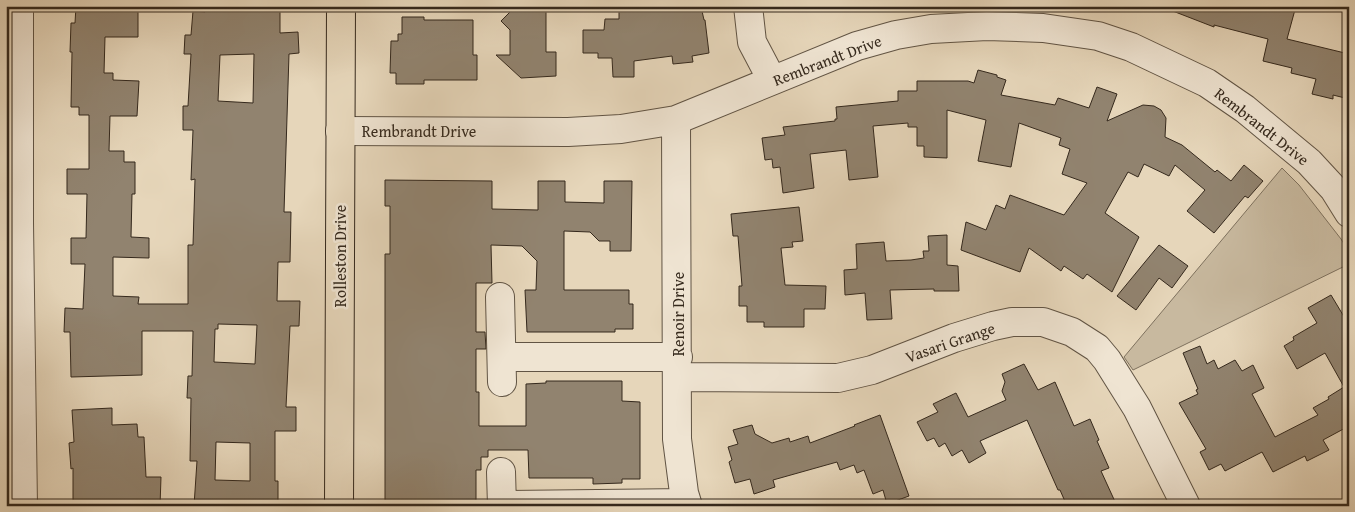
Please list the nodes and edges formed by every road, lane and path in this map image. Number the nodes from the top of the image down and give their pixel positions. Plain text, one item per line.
1 (19, 6) edge
2 (341, 6) edge
3 (748, 6) edge
4 (1044, 17) edge
5 (772, 80) junction
6 (676, 120) junction
7 (340, 131) junction
8 (1341, 184) edge
9 (1349, 213) edge
10 (13, 223) edge
11 (500, 297) dead end
12 (678, 367) junction
13 (501, 472) dead end
14 (687, 504) edge
15 (23, 506) edge
16 (339, 506) edge
17 (502, 506) edge
18 (1186, 506) edge

1 - 10 street
2 - 7 main road, Rolleston Drive
3 - 5 street
4 - 5 street, Rembrandt Drive
4 - 8 street, Rembrandt Drive
5 - 6 street, Rembrandt Drive
6 - 7 street, Rembrandt Drive
6 - 12 street, Renoir Drive
7 - 16 main road, Rolleston Drive
8 - 9 street, Rembrandt Drive
10 - 15 street
11 - 12 street, Vasari Grange
12 - 14 street, Renoir Drive
12 - 18 street, Vasari Grange
13 - 17 street
14 - 17 street

